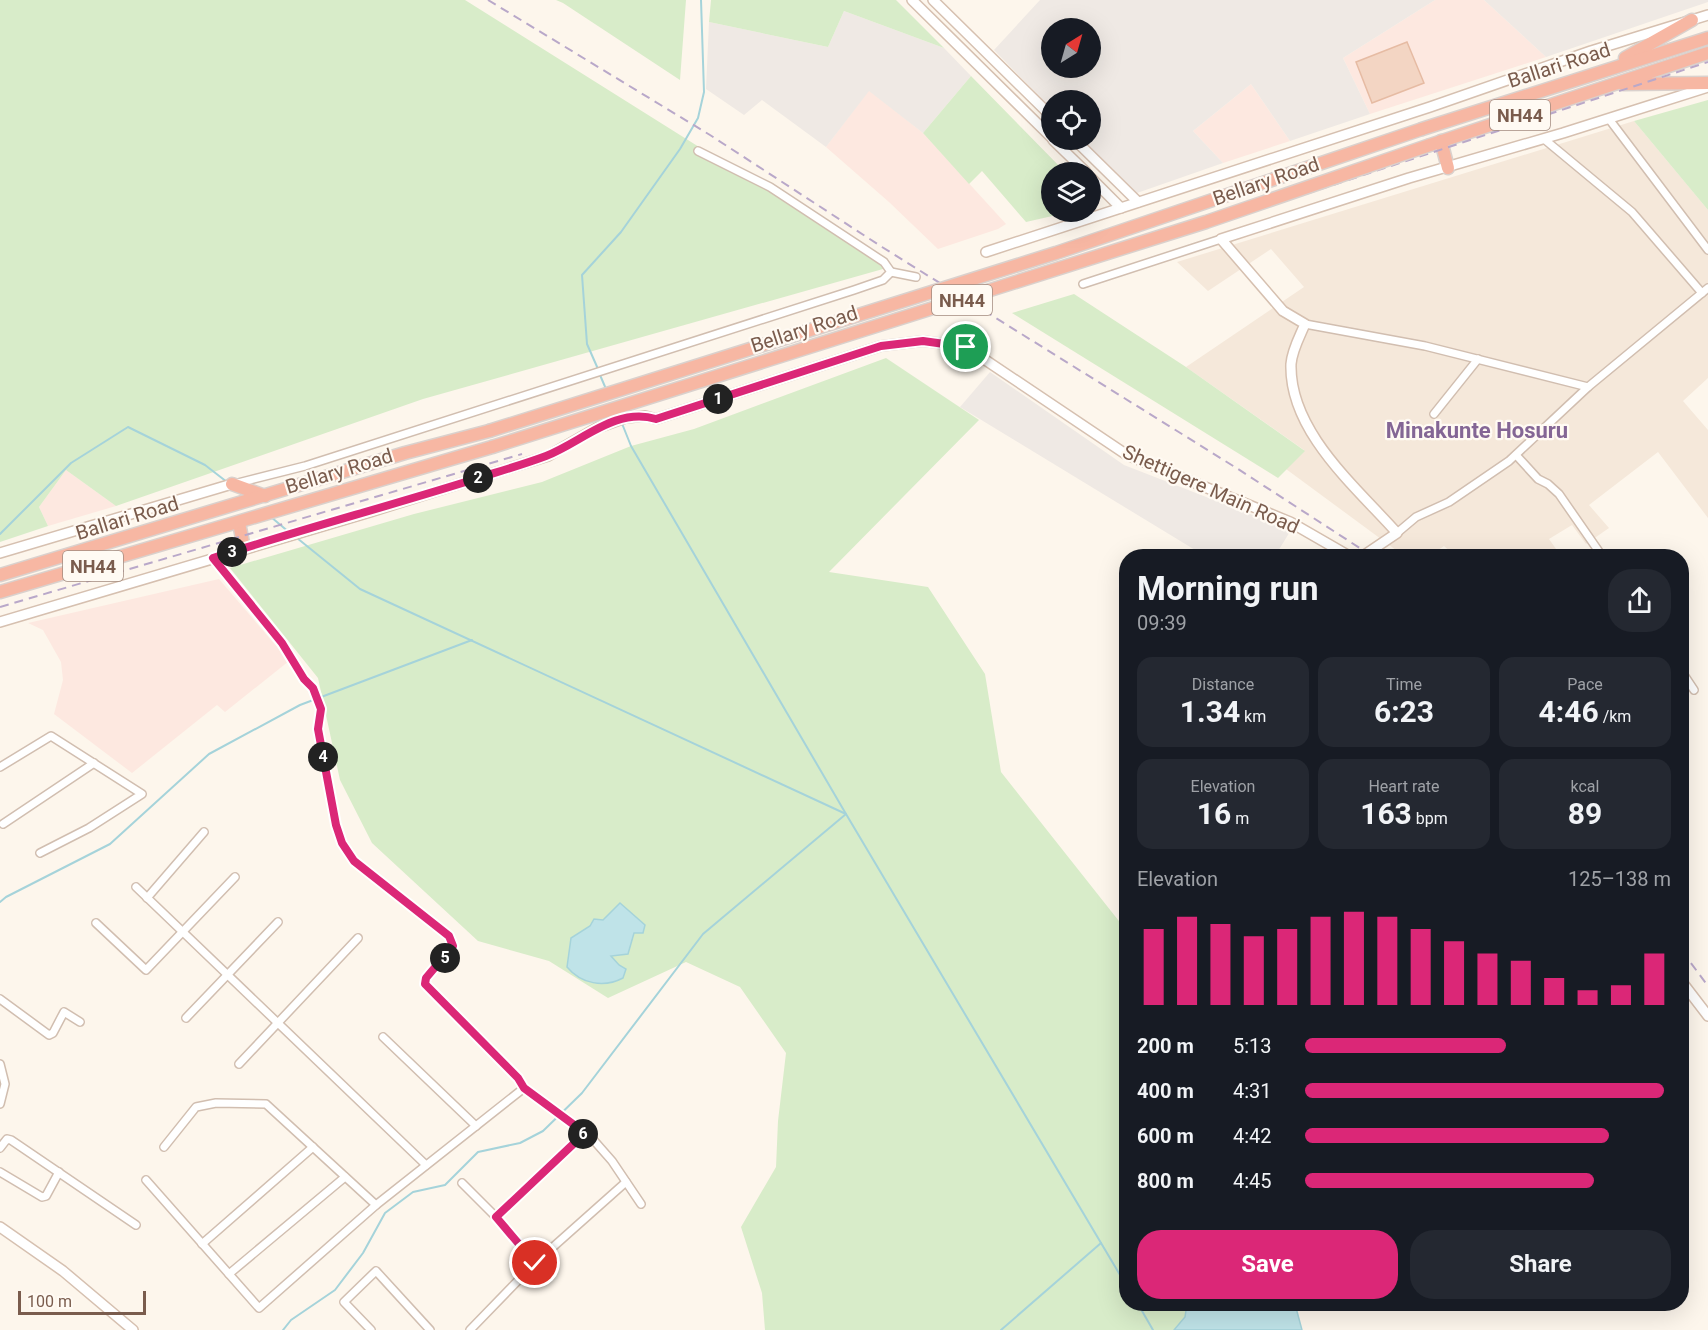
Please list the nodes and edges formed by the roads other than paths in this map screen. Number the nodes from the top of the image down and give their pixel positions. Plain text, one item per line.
1 (912, 0) edge
2 (933, 0) edge
3 (1708, 15) edge
4 (1692, 20) junction
5 (1708, 38) edge
6 (1708, 53) edge
7 (1600, 72) junction
8 (1610, 85) junction
9 (1708, 85) edge
10 (1041, 106) edge
11 (1609, 119) junction
12 (1041, 128) edge
13 (1422, 129) joint
14 (1544, 139) junction
15 (1436, 143) junction
16 (1063, 150) edge
17 (1085, 150) edge
18 (698, 151) dead end
19 (1076, 162) edge
20 (1448, 168) junction
21 (1101, 188) edge
22 (1138, 202) junction
23 (1121, 208) junction
24 (1221, 239) junction
25 (1708, 250) edge
26 (986, 252) dead end
27 (891, 272) junction
28 (916, 277) dead end
29 (1083, 284) dead end
30 (1705, 291) edge
31 (1305, 324) junction
32 (1479, 359) junction
33 (1588, 387) junction
34 (1434, 414) dead end
35 (1516, 455) junction
36 (229, 485) junction
37 (255, 499) junction
38 (238, 523) junction
39 (1397, 533) junction
40 (185, 537) joint
41 (244, 548) junction
42 (1337, 549) edge
43 (1373, 549) edge
44 (1597, 549) edge
45 (0, 553) edge
46 (213, 558) junction
47 (0, 575) edge
48 (0, 592) edge
49 (0, 622) edge
50 (1689, 682) edge
51 (1694, 690) dead end
52 (94, 763) junction
53 (0, 767) edge
54 (3, 824) dead end
55 (204, 832) dead end
56 (40, 853) dead end
57 (234, 877) dead end
58 (136, 887) dead end
59 (147, 898) junction
60 (278, 922) dead end
61 (96, 923) dead end
62 (183, 932) junction
63 (358, 938) dead end
64 (228, 975) junction
65 (1689, 991) edge
66 (0, 999) edge
67 (1708, 1016) edge
68 (186, 1018) dead end
69 (81, 1022) dead end
70 (279, 1024) junction
71 (383, 1037) dead end
72 (0, 1064) edge
73 (239, 1064) dead end
74 (524, 1088) junction
75 (0, 1104) edge
76 (477, 1126) junction
77 (585, 1133) junction
78 (164, 1146) dead end
79 (313, 1147) junction
80 (0, 1148) edge
81 (426, 1165) junction
82 (59, 1172) junction
83 (0, 1173) edge
84 (345, 1177) junction
85 (146, 1180) dead end
86 (626, 1182) junction
87 (462, 1183) dead end
88 (641, 1204) dead end
89 (376, 1205) junction
90 (496, 1217) junction
91 (136, 1225) dead end
92 (0, 1227) edge
93 (202, 1244) junction
94 (535, 1263) junction
95 (229, 1275) junction
96 (133, 1330) edge
97 (371, 1330) edge
98 (430, 1330) edge
99 (470, 1330) edge

1 - 12 street
2 - 10 street
3 - 4 street
4 - 7 highway
4 - 22 street
5 - 7 highway, Ballari Road / NH44
6 - 8 highway, Ballari Road / NH44
7 - 13 highway, Ballari Road / NH44
8 - 9 highway
8 - 15 highway, Ballari Road / NH44
9 - 11 street
11 - 14 street
11 - 25 street
13 - 37 highway, Bellary Road / NH44, bridge
14 - 20 street
14 - 30 street
15 - 20 highway
15 - 38 highway, Bellary Road / NH44, bridge
16 - 19 street
17 - 22 street
18 - 27 street
20 - 24 street
21 - 23 street
22 - 23 street
23 - 26 street
24 - 29 street
24 - 31 street
27 - 28 street
27 - 36 street
30 - 33 street
31 - 32 street
31 - 39 street
32 - 33 street
32 - 34 street
33 - 35 street
35 - 39 street
35 - 44 street
36 - 37 highway
36 - 45 street
37 - 47 highway, Ballari Road / NH44
38 - 40 highway, Bellary Road / NH44
38 - 41 highway
39 - 43 street
40 - 48 highway, Ballari Road / NH44
41 - 42 street, Shettigere Main Road
41 - 46 street
46 - 49 street
46 - 74 street
50 - 51 street
52 - 53 street
52 - 54 street
52 - 56 street
55 - 59 street
57 - 62 street
58 - 59 street
59 - 62 street
60 - 64 street
61 - 62 street
62 - 64 street
63 - 70 street
64 - 68 street
64 - 70 street
65 - 67 street
66 - 69 street
70 - 73 street
70 - 81 street
71 - 76 street
72 - 75 street
74 - 76 street
74 - 77 street
76 - 81 street
77 - 86 street
77 - 90 street
78 - 79 street
79 - 84 street
79 - 93 street
80 - 82 street
81 - 89 street
82 - 83 street
82 - 91 street
84 - 89 street
84 - 95 street
85 - 93 street
86 - 88 street
86 - 94 street
87 - 90 street
89 - 95 street
90 - 94 street
92 - 96 street
93 - 95 street
94 - 99 street
97 - 98 street

